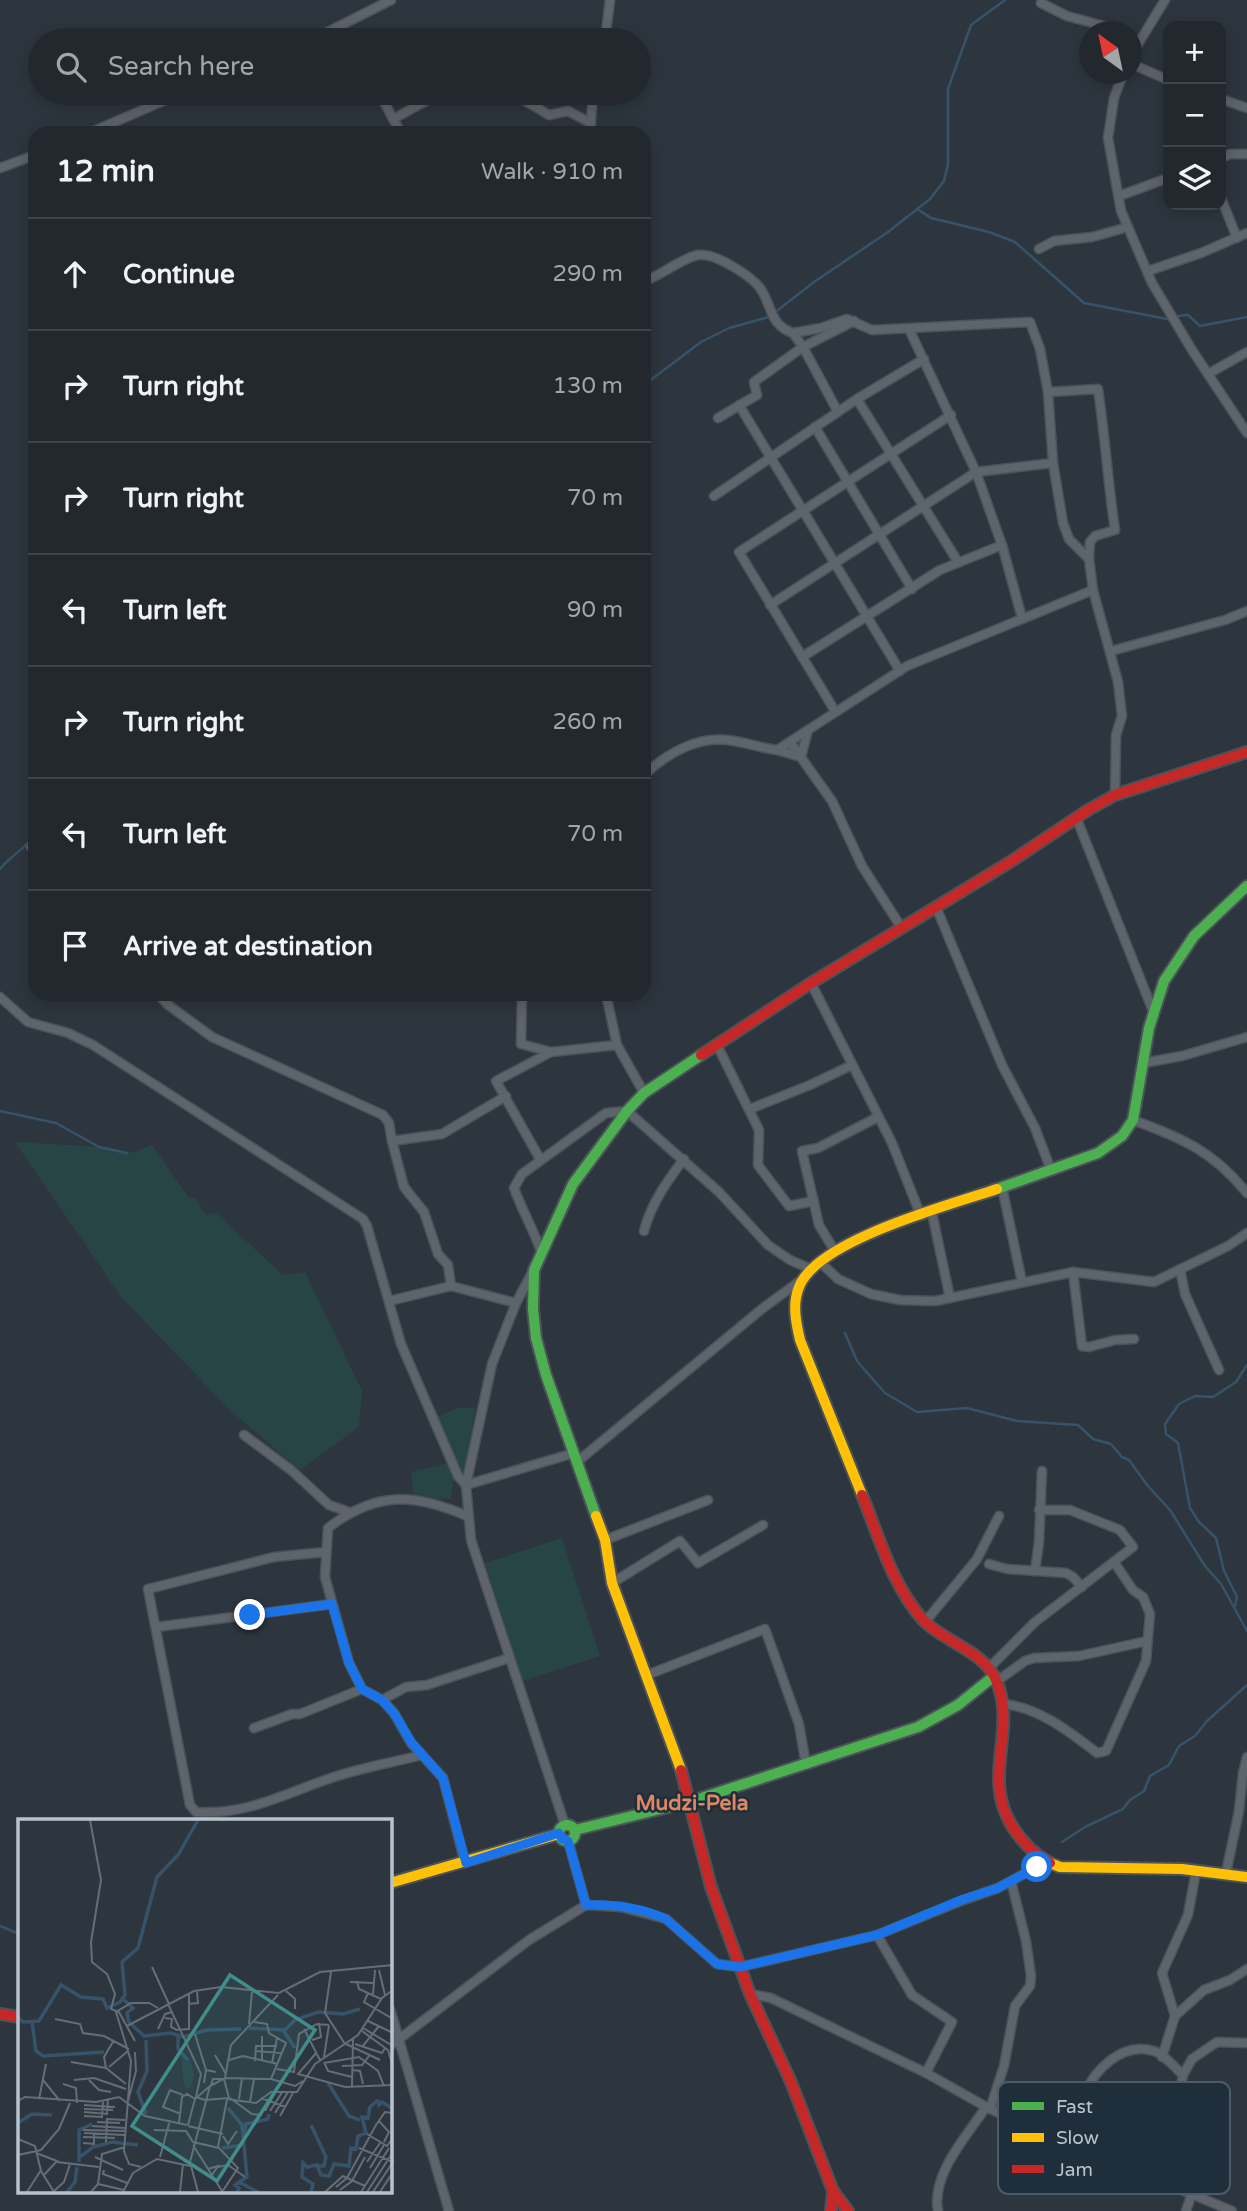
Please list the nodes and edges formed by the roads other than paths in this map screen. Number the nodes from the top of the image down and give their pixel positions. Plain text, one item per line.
1 (391, 0) edge
2 (610, 0) edge
3 (1165, 0) edge
4 (1041, 3) dead end
5 (1086, 21) edge
6 (337, 27) edge
7 (606, 28) edge
8 (1142, 31) edge
9 (1142, 68) edge
10 (1163, 78) edge
11 (1119, 84) edge
12 (1226, 101) edge
13 (154, 105) edge
14 (385, 105) edge
15 (419, 105) edge
16 (531, 105) edge
17 (592, 105) edge
18 (1247, 108) edge
19 (393, 119) junction
20 (105, 126) edge
21 (397, 126) edge
22 (588, 126) edge
23 (591, 126) edge
24 (1247, 153) edge
25 (1226, 156) edge
26 (28, 157) edge
27 (0, 167) edge
28 (1163, 180) edge
29 (1119, 196) junction
30 (1226, 210) edge
31 (1128, 227) junction
32 (1247, 233) edge
33 (1237, 238) junction
34 (1039, 249) dead end
35 (1148, 271) junction
36 (651, 278) edge
37 (854, 321) junction
38 (909, 329) junction
39 (793, 333) junction
40 (803, 348) junction
41 (1247, 352) edge
42 (924, 359) junction
43 (1209, 374) junction
44 (1048, 392) junction
45 (857, 399) junction
46 (739, 405) junction
47 (838, 412) junction
48 (951, 415) junction
49 (718, 418) dead end
50 (816, 427) junction
51 (1247, 433) edge
52 (891, 454) junction
53 (771, 457) junction
54 (1054, 463) junction
55 (976, 472) junction
56 (848, 481) junction
57 (714, 496) dead end
58 (923, 506) junction
59 (803, 511) junction
60 (879, 534) junction
61 (1002, 545) junction
62 (1089, 559) junction
63 (958, 562) junction
64 (835, 563) junction
65 (912, 589) junction
66 (1093, 590) junction
67 (770, 604) junction
68 (1247, 611) edge
69 (867, 618) junction
70 (1022, 618) junction
71 (1111, 651) junction
72 (802, 657) junction
73 (900, 671) junction
74 (835, 711) junction
75 (808, 730) junction
76 (790, 742) junction
77 (777, 750) junction
78 (1247, 752) edge
79 (801, 757) junction
80 (651, 770) edge
81 (1115, 795) junction
82 (1076, 817) junction
83 (1247, 888) edge
84 (936, 906) junction
85 (901, 928) junction
86 (811, 984) junction
87 (0, 997) edge
88 (164, 1001) edge
89 (522, 1001) edge
90 (608, 1001) edge
91 (1153, 1011) junction
92 (1247, 1037) edge
93 (617, 1045) junction
94 (717, 1045) junction
95 (551, 1052) junction
96 (1143, 1063) junction
97 (852, 1065) junction
98 (644, 1093) junction
99 (506, 1096) junction
100 (750, 1109) junction
101 (627, 1111) junction
102 (878, 1116) junction
103 (1133, 1120) junction
104 (392, 1141) junction
105 (684, 1159) junction
106 (540, 1160) junction
107 (1051, 1170) junction
108 (1002, 1187) junction
109 (1247, 1193) edge
110 (814, 1201) junction
111 (926, 1214) junction
112 (644, 1231) dead end
113 (1247, 1233) edge
114 (834, 1250) junction
115 (541, 1251) junction
116 (815, 1265) junction
117 (1180, 1269) junction
118 (534, 1270) junction
119 (1073, 1272) junction
120 (800, 1282) junction
121 (1022, 1282) junction
122 (451, 1286) junction
123 (950, 1298) junction
124 (389, 1301) junction
125 (516, 1303) junction
126 (1134, 1339) dead end
127 (1219, 1370) dead end
128 (244, 1435) dead end
129 (575, 1457) junction
130 (1042, 1471) dead end
131 (466, 1485) junction
132 (708, 1500) dead end
133 (329, 1505) junction
134 (1039, 1510) junction
135 (349, 1512) junction
136 (467, 1516) junction
137 (999, 1516) dead end
138 (763, 1525) dead end
139 (328, 1528) junction
140 (605, 1540) junction
141 (325, 1552) junction
142 (1114, 1562) junction
143 (989, 1564) dead end
144 (1035, 1571) junction
145 (612, 1583) junction
146 (1082, 1587) junction
147 (332, 1604) junction
148 (926, 1622) junction
149 (156, 1627) junction
150 (1147, 1641) junction
151 (509, 1658) junction
152 (646, 1675) junction
153 (993, 1676) junction
154 (362, 1689) junction
155 (382, 1700) junction
156 (1002, 1704) junction
157 (254, 1728) dead end
158 (422, 1755) junction
159 (1247, 1757) edge
160 (806, 1765) junction
161 (689, 1802) junction
162 (567, 1833) junction
163 (1043, 1861) junction
164 (466, 1863) junction
165 (1196, 1871) junction
166 (1226, 1873) junction
167 (1247, 1877) edge
168 (1011, 1881) junction
169 (392, 1882) edge
170 (586, 1905) junction
171 (877, 1935) junction
172 (740, 1967) junction
173 (1247, 1969) edge
174 (750, 1994) junction
175 (0, 2014) edge
176 (392, 2016) edge
177 (1175, 2016) junction
178 (18, 2017) edge
179 (399, 2039) junction
180 (1247, 2043) edge
181 (392, 2044) edge
182 (1163, 2057) junction
183 (926, 2073) junction
184 (1183, 2075) junction
185 (1091, 2082) edge
186 (1182, 2082) edge
187 (988, 2108) junction
188 (998, 2112) edge
189 (833, 2192) junction
190 (1192, 2194) edge
191 (1194, 2194) edge
192 (449, 2211) edge
193 (831, 2211) edge
194 (848, 2211) edge
195 (938, 2211) edge
196 (1186, 2211) edge
197 (1232, 2211) edge

1 - 6 street
2 - 7 street
3 - 8 street
4 - 5 street
9 - 10 street
11 - 29 street
12 - 18 street
13 - 20 street
14 - 19 street
15 - 19 street
16 - 22 street
17 - 23 street
19 - 21 street
24 - 25 street
26 - 27 street
28 - 29 street
29 - 31 street
30 - 33 street
31 - 34 street
31 - 35 street
32 - 33 street
33 - 35 street
35 - 43 street
36 - 39 street
37 - 38 street
37 - 39 street
37 - 40 street
38 - 42 street
38 - 44 street
39 - 40 street
40 - 46 street
40 - 47 street
41 - 43 street
42 - 45 street
42 - 48 street
43 - 51 street
44 - 54 street
44 - 62 street
45 - 47 street
45 - 52 street
46 - 49 street
46 - 53 street
47 - 50 street
48 - 52 street
48 - 55 street
50 - 53 street
50 - 56 street
52 - 56 street
52 - 58 street
53 - 57 street
53 - 59 street
54 - 55 street
54 - 62 street
55 - 58 street
55 - 61 street
56 - 59 street
56 - 60 street
58 - 60 street
58 - 63 street
59 - 64 street
59 - 67 street
60 - 64 street
60 - 65 street
61 - 63 street
61 - 70 street
62 - 66 street
63 - 65 street
64 - 67 street
64 - 69 street
65 - 69 street
66 - 70 street
66 - 71 street
67 - 72 street
68 - 71 street
69 - 72 street
69 - 73 street
70 - 73 street
71 - 81 street
72 - 74 street
73 - 74 street
74 - 75 street
75 - 76 street
75 - 79 street
76 - 77 street
76 - 79 street
77 - 79 street
77 - 80 street
78 - 81 main road
79 - 85 street
81 - 82 main road
82 - 84 main road
82 - 91 street
83 - 91 main road
84 - 85 main road
84 - 107 street
85 - 86 main road
86 - 94 main road
86 - 97 street
87 - 124 street
88 - 104 street
89 - 95 street
90 - 93 street
91 - 96 main road
92 - 96 street
93 - 95 street
93 - 98 street
94 - 98 main road
94 - 100 street
95 - 99 street
96 - 103 main road
97 - 100 street
97 - 102 street
98 - 101 main road
99 - 104 street
99 - 106 street
100 - 110 street
101 - 105 street
101 - 106 street
101 - 115 main road
102 - 110 street
102 - 111 street
103 - 107 main road
103 - 109 street
104 - 122 street
105 - 112 street
105 - 116 street
106 - 115 street
107 - 108 main road
108 - 111 main road
108 - 121 street
110 - 114 street
111 - 114 main road
111 - 123 street
113 - 117 street
114 - 116 main road
115 - 118 main road
116 - 120 main road
116 - 123 street
117 - 119 street
117 - 127 street
118 - 125 street
118 - 129 main road
119 - 121 street
119 - 126 street
120 - 129 street
120 - 148 main road
121 - 123 street
122 - 124 street
122 - 125 street
124 - 131 street
125 - 131 street
128 - 133 street
129 - 131 street
129 - 140 main road
130 - 134 street
131 - 136 street
132 - 140 street
133 - 135 street
133 - 139 street
134 - 142 street
134 - 144 street
135 - 136 street
135 - 139 street
136 - 151 street
137 - 148 street
138 - 145 street
139 - 141 street
140 - 145 main road
141 - 147 street
141 - 149 street
142 - 146 street
142 - 150 street
143 - 144 street
144 - 146 street
145 - 152 main road
146 - 153 street
147 - 149 street
147 - 154 street
148 - 153 main road
149 - 158 street
150 - 153 street
150 - 156 street
151 - 155 street
151 - 162 street
152 - 160 street
152 - 161 main road
153 - 156 main road
153 - 160 main road
154 - 155 street
154 - 157 street
155 - 158 street
156 - 163 main road
158 - 164 street
159 - 166 street
160 - 161 main road
161 - 162 main road
161 - 172 main road
162 - 164 main road
162 - 170 street
163 - 165 main road
163 - 168 street
164 - 169 main road
165 - 166 main road
165 - 177 street
166 - 167 main road
168 - 171 street
168 - 187 street
170 - 172 street
170 - 179 street
171 - 172 street
171 - 183 street
172 - 174 main road
173 - 177 street
174 - 183 street
174 - 189 main road
175 - 178 main road
176 - 179 street
177 - 182 street
179 - 181 street
179 - 192 street
180 - 184 street
182 - 184 street
182 - 185 street
183 - 187 street
184 - 186 street
187 - 188 street
187 - 195 street
189 - 193 main road
189 - 194 main road
190 - 196 street
191 - 197 street

